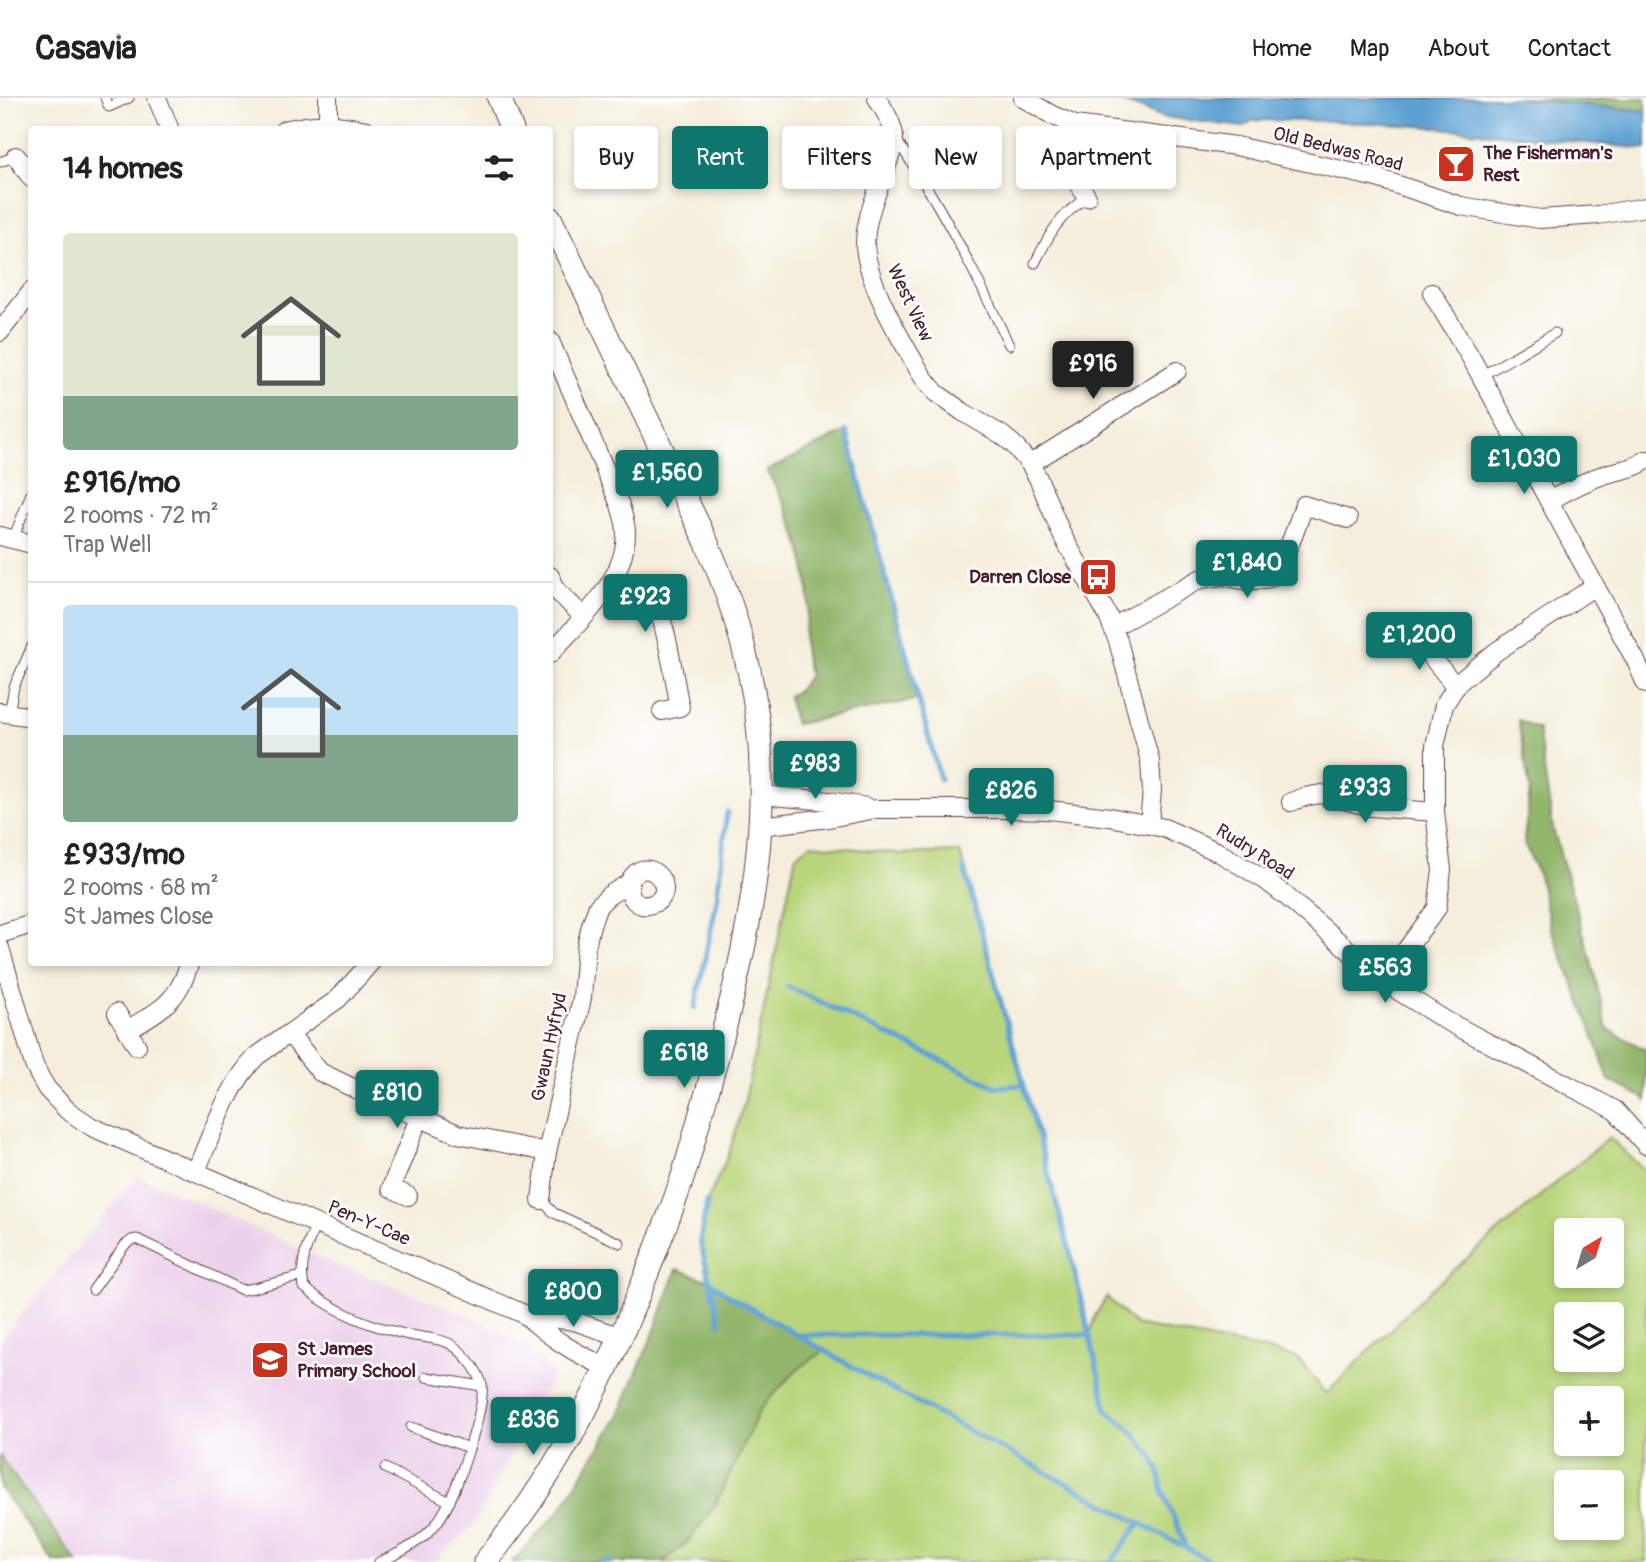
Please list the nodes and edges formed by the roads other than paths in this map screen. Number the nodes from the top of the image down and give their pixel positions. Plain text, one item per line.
1 (105, 98) edge
2 (130, 98) edge
3 (157, 98) edge
4 (328, 98) edge
5 (499, 98) edge
6 (877, 98) edge
7 (1023, 98) edge
8 (328, 124) junction
9 (1075, 125) junction
10 (168, 126) edge
11 (298, 126) edge
12 (341, 126) edge
13 (510, 126) edge
14 (891, 126) edge
15 (895, 138) edge
16 (8, 159) edge
17 (28, 176) edge
18 (878, 189) edge
19 (1087, 197) joint
20 (1646, 207) edge
21 (553, 224) edge
22 (1035, 263) dead end
23 (1432, 293) dead end
24 (25, 312) edge
25 (0, 332) edge
26 (1555, 333) dead end
27 (1009, 345) dead end
28 (553, 348) edge
29 (1177, 371) dead end
30 (1480, 376) junction
31 (1646, 460) edge
32 (1030, 464) junction
33 (28, 498) edge
34 (1549, 501) junction
35 (1348, 519) dead end
36 (6, 538) edge
37 (28, 543) edge
38 (614, 577) junction
39 (553, 582) edge
40 (1595, 586) junction
41 (583, 616) junction
42 (1113, 627) junction
43 (1412, 633) dead end
44 (1442, 633) dead end
45 (1424, 648) junction
46 (553, 651) edge
47 (28, 655) edge
48 (1646, 684) edge
49 (1456, 687) junction
50 (662, 711) dead end
51 (5, 712) edge
52 (28, 716) edge
53 (761, 795) junction
54 (1291, 802) dead end
55 (876, 809) junction
56 (1435, 812) junction
57 (1149, 824) junction
58 (760, 826) junction
59 (629, 883) dead end
60 (28, 925) edge
61 (0, 933) edge
62 (0, 948) edge
63 (188, 966) edge
64 (367, 966) edge
65 (3, 968) edge
66 (1384, 980) junction
67 (117, 1013) dead end
68 (127, 1030) junction
69 (290, 1034) junction
70 (137, 1046) dead end
71 (419, 1118) junction
72 (1646, 1145) edge
73 (547, 1152) junction
74 (197, 1171) junction
75 (408, 1196) dead end
76 (541, 1200) joint
77 (316, 1224) junction
78 (620, 1243) dead end
79 (302, 1276) junction
80 (93, 1290) dead end
81 (524, 1314) junction
82 (621, 1336) junction
83 (606, 1367) junction
84 (426, 1377) dead end
85 (482, 1386) junction
86 (411, 1427) dead end
87 (469, 1448) junction
88 (385, 1468) dead end
89 (450, 1502) junction
90 (379, 1562) edge
91 (485, 1562) edge

1 - 2 lane
3 - 10 street
4 - 8 street
5 - 13 street
6 - 14 street
7 - 9 street, Old Bedwas Road
8 - 11 street
8 - 12 street
9 - 19 street
9 - 20 street, Old Bedwas Road
15 - 27 lane
16 - 17 street
18 - 32 street, West View
19 - 22 lane
21 - 53 street
23 - 30 street
24 - 25 street
26 - 30 lane
28 - 38 street
29 - 32 street
30 - 34 street
31 - 34 street
32 - 42 street
33 - 36 lane
34 - 40 street
35 - 42 street
36 - 37 street
38 - 41 street
38 - 50 street
39 - 41 street
40 - 48 street
40 - 49 street
41 - 46 street
42 - 57 street
43 - 45 street
44 - 45 street
45 - 49 street
47 - 51 lane
49 - 56 street
51 - 52 street
53 - 55 street
53 - 58 street
54 - 56 street
55 - 57 street, Rudry Road
55 - 58 street
56 - 66 street
57 - 66 street, Rudry Road
58 - 82 street
59 - 73 street, Gwaun Hyfryd
60 - 61 street
62 - 65 street, Pen-Y-Cae
63 - 68 street
64 - 69 street
65 - 74 street, Pen-Y-Cae
66 - 72 street, Rudry Road
67 - 68 street
68 - 70 street
69 - 71 street
69 - 74 street
71 - 73 street
71 - 75 street
73 - 76 street, Gwaun Hyfryd
74 - 77 street, Pen-Y-Cae
76 - 78 lane
77 - 79 lane
77 - 81 street, Pen-Y-Cae
79 - 80 lane
79 - 85 lane
81 - 82 street, Pen-Y-Cae
81 - 83 street, Pen-Y-Cae
82 - 83 street
83 - 91 street
84 - 85 lane
85 - 87 lane
86 - 87 lane
87 - 89 lane
88 - 89 lane
89 - 90 lane

